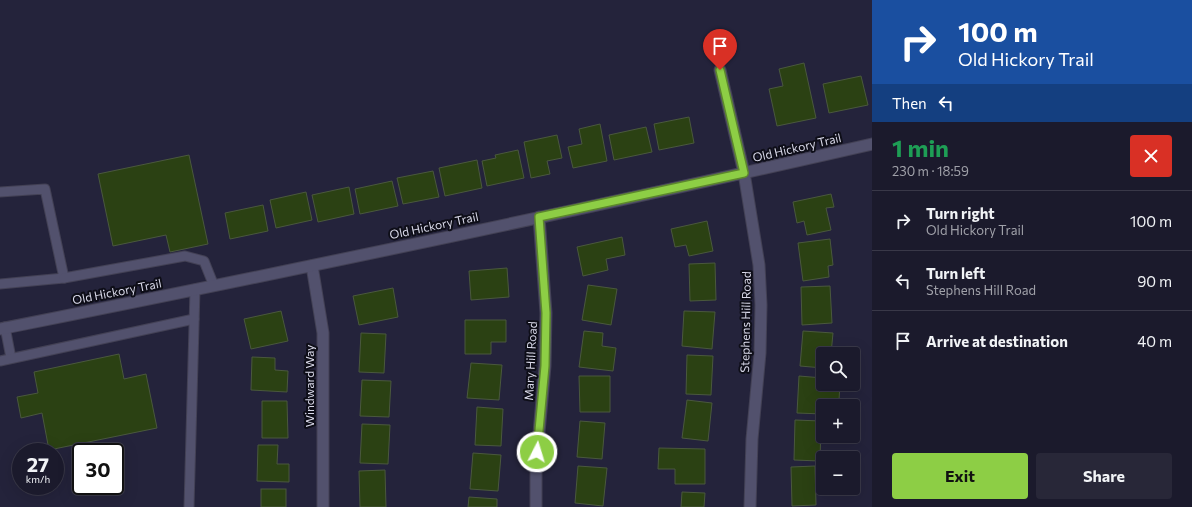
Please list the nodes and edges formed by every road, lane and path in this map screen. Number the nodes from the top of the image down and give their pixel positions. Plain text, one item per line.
1 (720, 70) dead end
2 (872, 144) edge
3 (744, 173) junction
4 (0, 192) edge
5 (539, 217) junction
6 (312, 266) junction
7 (64, 278) junction
8 (0, 284) edge
9 (214, 286) junction
10 (195, 290) junction
11 (194, 319) junction
12 (3, 328) edge
13 (12, 358) junction
14 (0, 361) edge
15 (189, 507) edge
16 (323, 507) edge
17 (536, 507) edge
18 (750, 507) edge

1 - 3 street, Stephens Hill Road
2 - 3 street, Old Hickory Trail
3 - 5 street, Old Hickory Trail
3 - 18 street, Stephens Hill Road
4 - 7 lane
5 - 6 street, Old Hickory Trail
5 - 17 street, Mary Hill Road
6 - 9 street, Old Hickory Trail
6 - 16 street, Windward Way
7 - 8 lane
7 - 9 lane
9 - 10 street, Old Hickory Trail
10 - 11 lane
10 - 12 street, Old Hickory Trail
11 - 13 lane
11 - 15 lane
12 - 13 lane
13 - 14 lane

